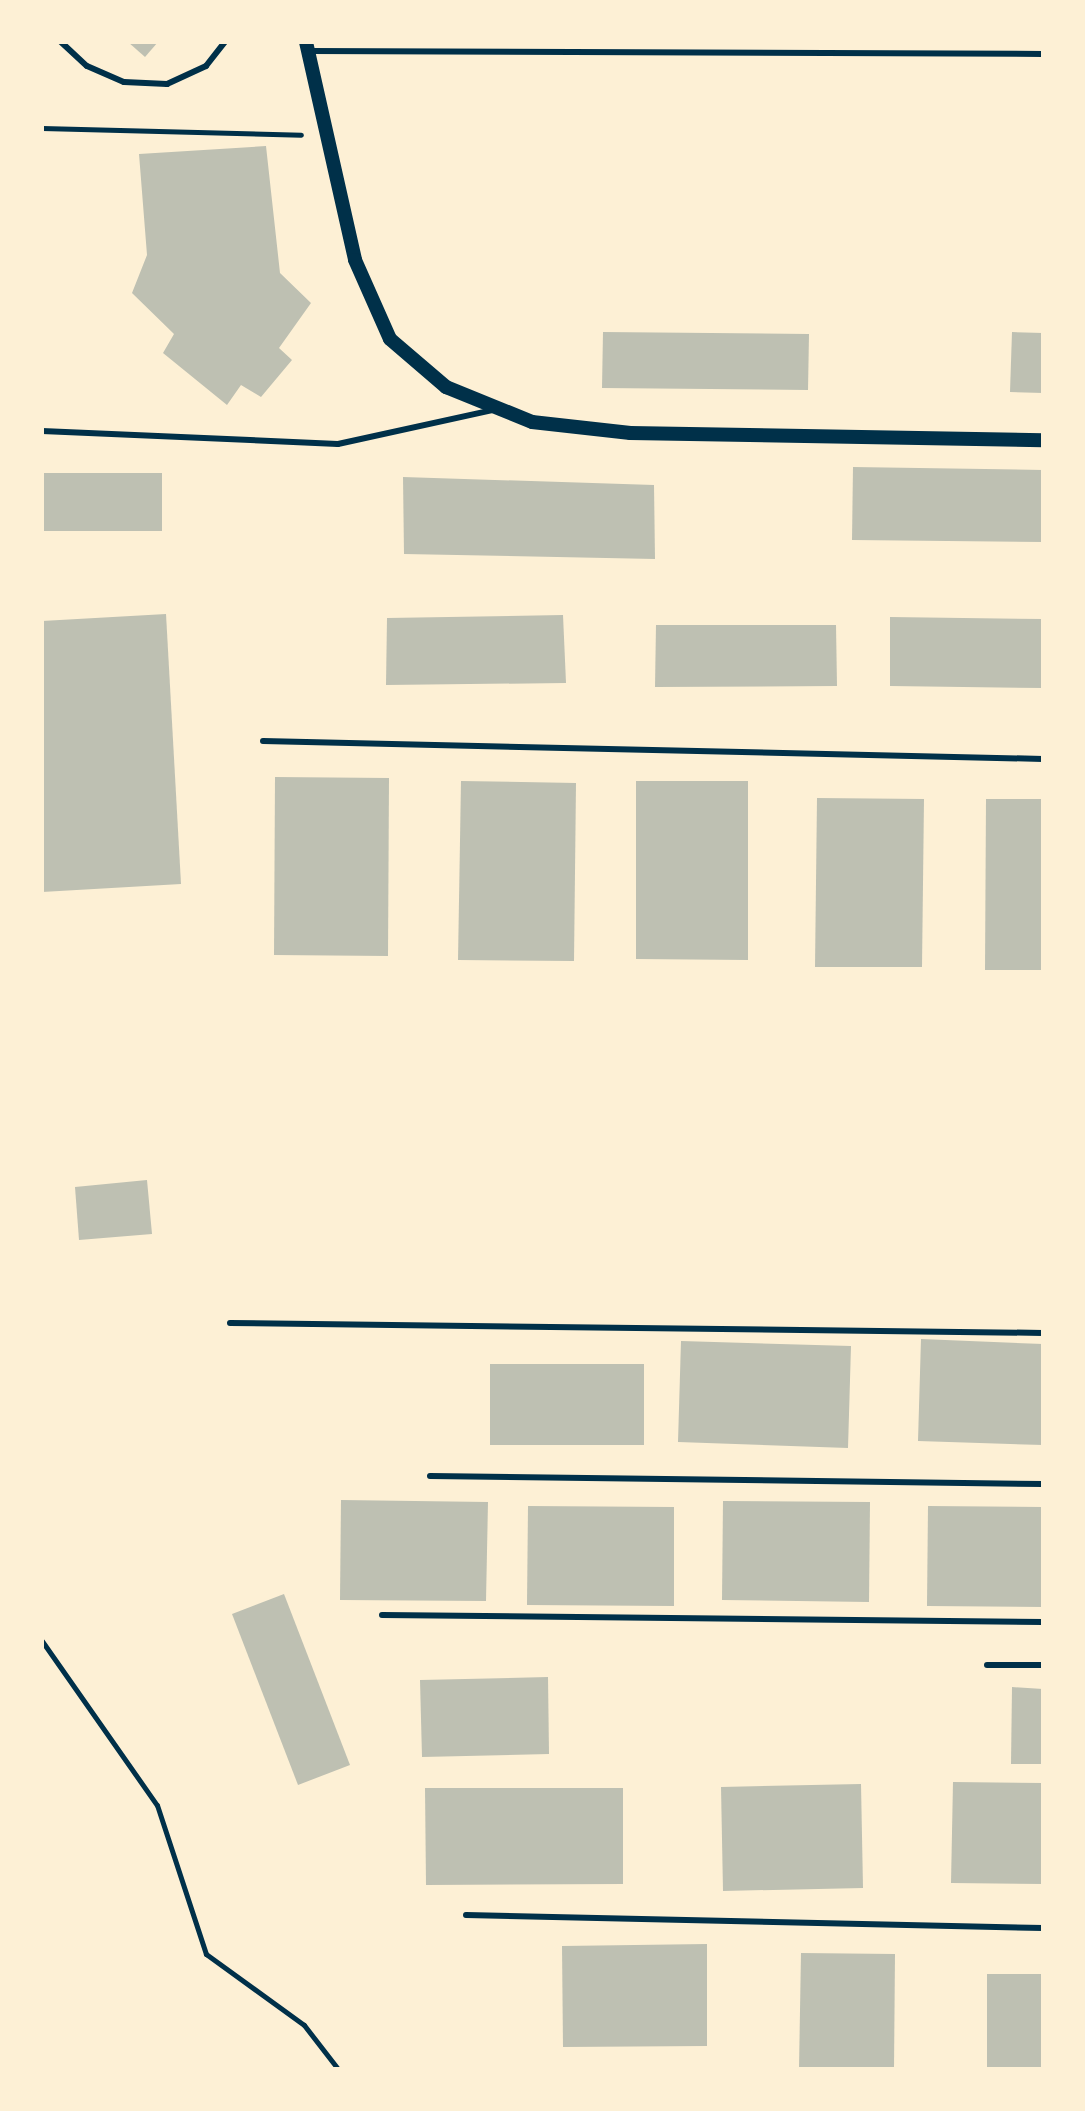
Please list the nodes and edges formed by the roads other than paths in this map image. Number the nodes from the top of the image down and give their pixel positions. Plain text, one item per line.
1 (61, 42) edge
2 (225, 42) edge
3 (307, 47) edge
4 (1043, 54) edge
5 (499, 408) junction
6 (42, 431) edge
7 (1043, 440) edge
8 (263, 741) dead end
9 (1043, 759) edge
10 (230, 1323) dead end
11 (1043, 1333) edge
12 (430, 1476) dead end
13 (1043, 1484) edge
14 (382, 1615) dead end
15 (1043, 1622) edge
16 (987, 1665) dead end
17 (1043, 1665) edge
18 (466, 1915) dead end
19 (1043, 1928) edge

1 - 2 lane
3 - 4 lane
3 - 5 street
5 - 6 lane
5 - 7 street
8 - 9 lane
10 - 11 lane
12 - 13 lane
14 - 15 lane
16 - 17 lane
18 - 19 lane

